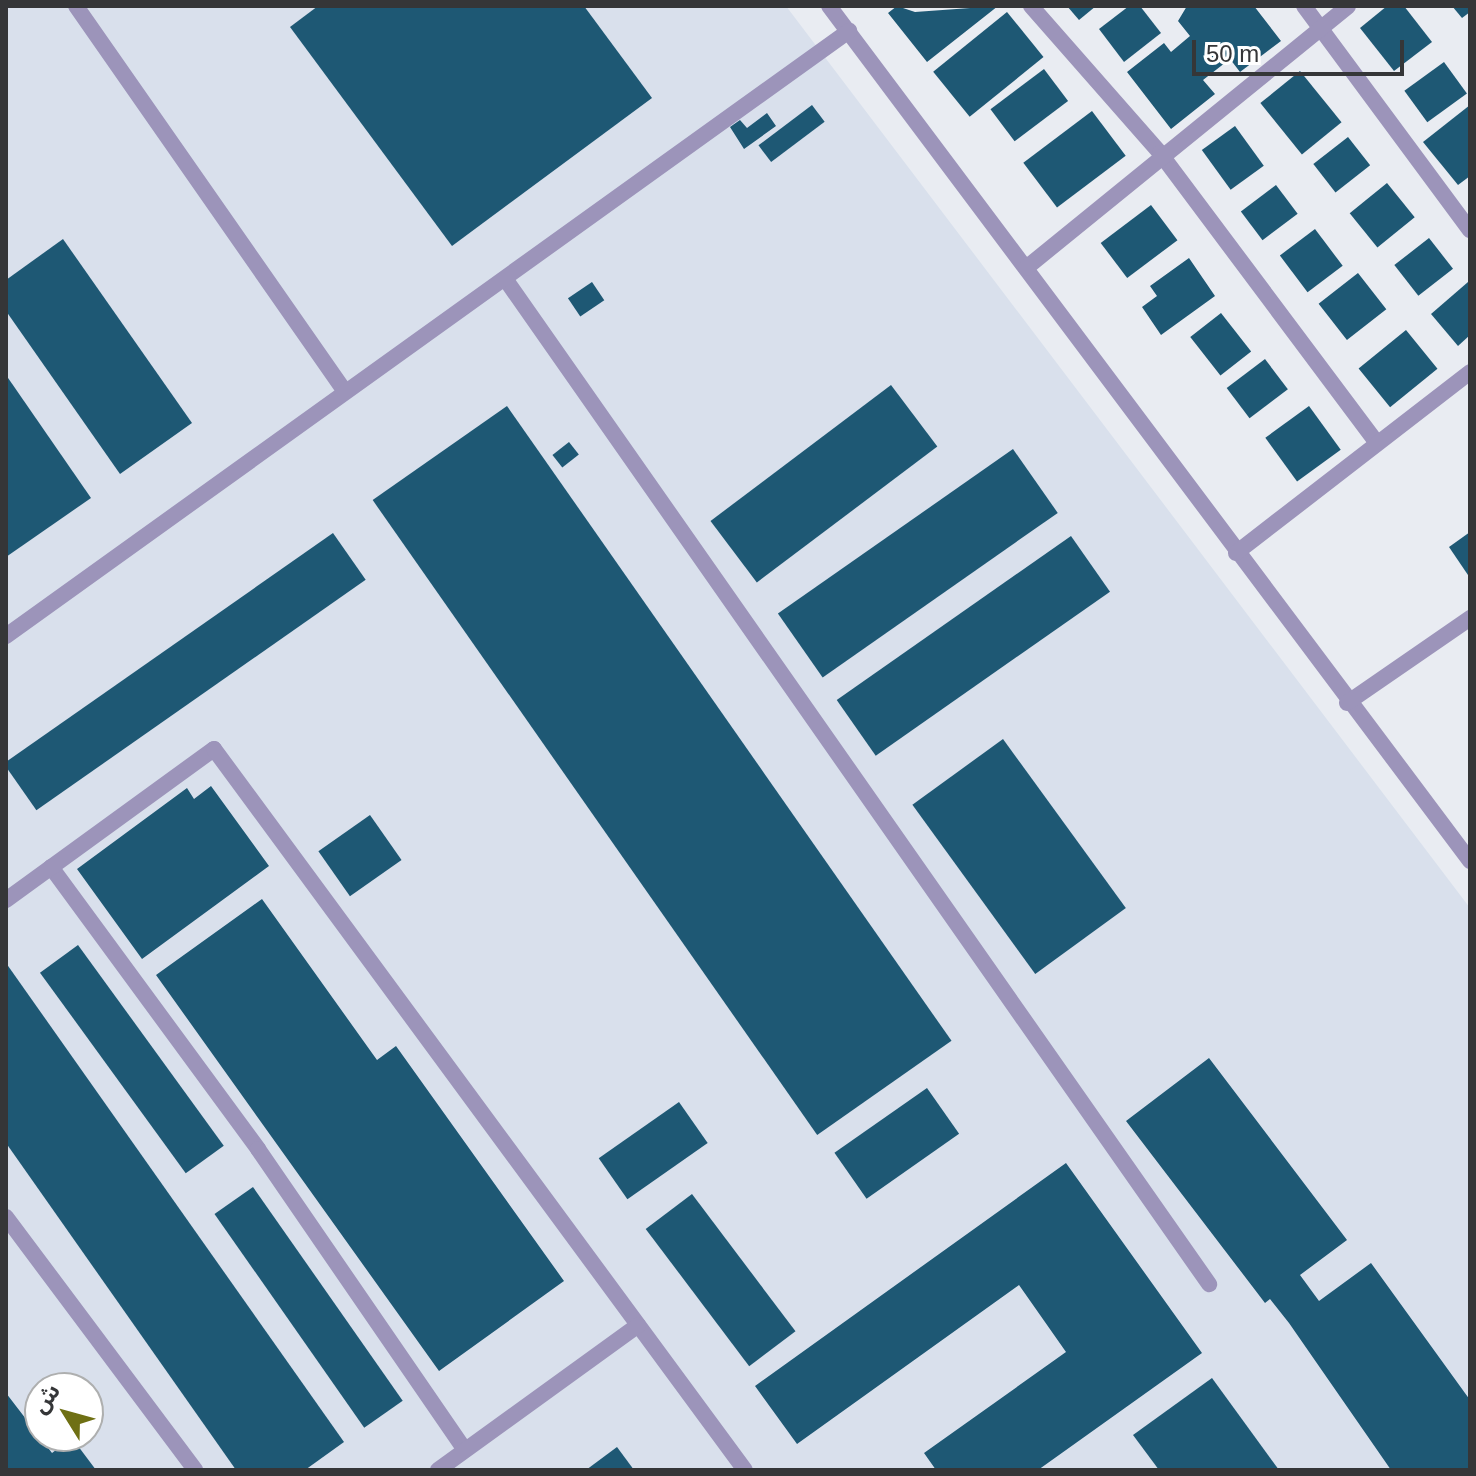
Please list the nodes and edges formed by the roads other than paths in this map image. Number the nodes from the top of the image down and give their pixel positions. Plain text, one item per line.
1 (76, 6) edge
2 (829, 6) edge
3 (1031, 6) edge
4 (1304, 6) edge
5 (1348, 6) edge
6 (1322, 26) junction
7 (849, 31) junction
8 (1160, 153) junction
9 (1470, 230) edge
10 (1026, 268) junction
11 (506, 280) junction
12 (1470, 372) edge
13 (344, 390) junction
14 (1374, 439) junction
15 (1236, 553) junction
16 (1470, 618) edge
17 (6, 636) edge
18 (1347, 703) junction
19 (1470, 861) edge
20 (51, 867) junction
21 (6, 900) edge
22 (6, 1217) edge
23 (1209, 1284) dead end
24 (638, 1325) junction
25 (465, 1450) junction
26 (195, 1470) edge
27 (438, 1470) edge
28 (745, 1470) edge

1 - 13 street
2 - 7 street
3 - 8 street
4 - 6 street
5 - 6 street
6 - 8 street
6 - 9 street
7 - 10 street
7 - 11 street
8 - 10 street
8 - 14 street
10 - 15 street
11 - 13 street
11 - 23 street
12 - 14 street
13 - 17 street
14 - 15 street
15 - 18 street
16 - 18 street
18 - 19 street
20 - 21 street
20 - 24 street
20 - 25 street
22 - 26 street
24 - 25 street
24 - 28 street
25 - 27 street

